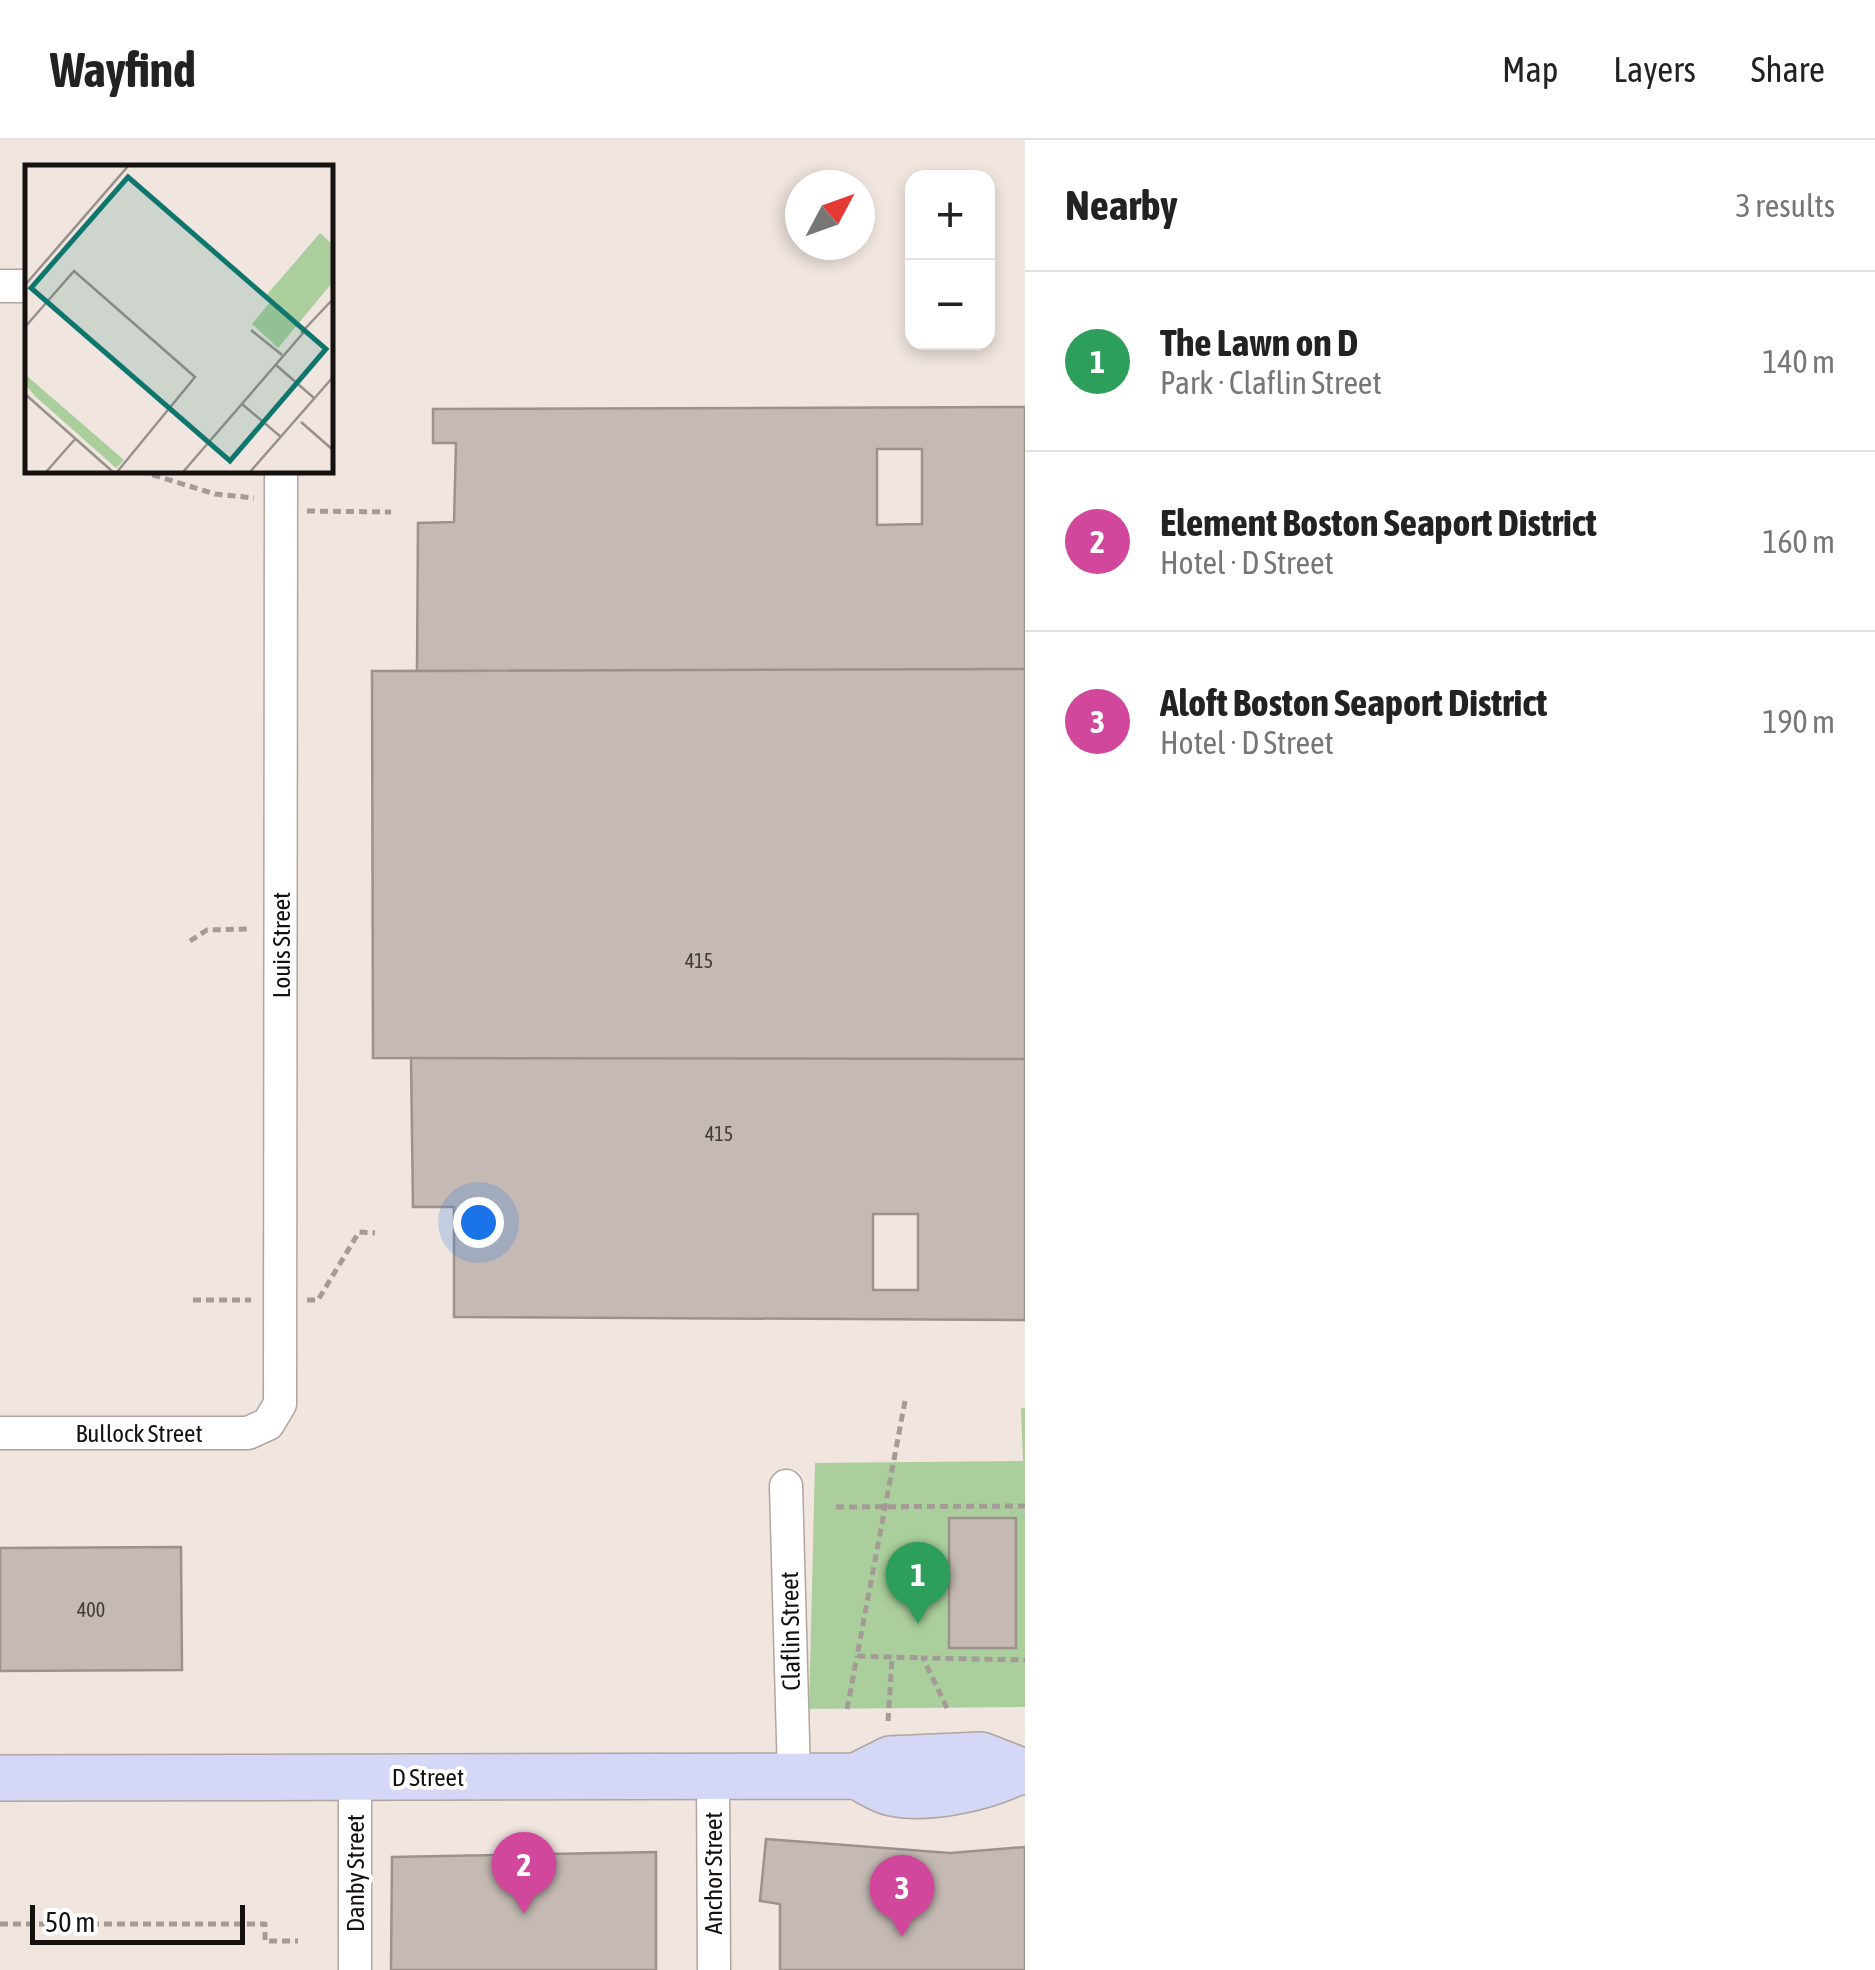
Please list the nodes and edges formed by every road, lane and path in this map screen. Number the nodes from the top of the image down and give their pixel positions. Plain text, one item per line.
1 (143, 472) edge
2 (281, 472) edge
3 (300, 511) dead end
4 (258, 512) dead end
5 (391, 512) dead end
6 (258, 930) dead end
7 (190, 941) dead end
8 (376, 1233) dead end
9 (193, 1300) dead end
10 (258, 1300) dead end
11 (304, 1300) dead end
12 (904, 1401) dead end
13 (274, 1418) joint
14 (0, 1433) edge
15 (786, 1486) dead end
16 (1025, 1506) edge
17 (885, 1507) junction
18 (836, 1508) dead end
19 (857, 1656) junction
20 (892, 1657) junction
21 (923, 1658) junction
22 (1025, 1660) edge
23 (947, 1708) dead end
24 (847, 1709) dead end
25 (888, 1720) dead end
26 (1021, 1772) edge
27 (713, 1776) junction
28 (794, 1776) junction
29 (355, 1777) junction
30 (0, 1778) edge
31 (0, 1924) edge
32 (298, 1941) dead end
33 (355, 1970) edge
34 (714, 1970) edge

1 - 4 path
2 - 13 street, Louis Street
3 - 5 path
6 - 7 path
8 - 11 path
9 - 10 path
12 - 17 path
13 - 14 street, Bullock Street
15 - 28 street, Claflin Street
16 - 17 path
17 - 18 path
17 - 19 path
19 - 20 path
19 - 24 path
20 - 21 path
20 - 25 path
21 - 22 path
21 - 23 path
26 - 28 main road, D Street
27 - 28 main road, D Street
27 - 29 main road, D Street
27 - 34 street, Anchor Street
29 - 30 main road, D Street
29 - 33 street, Danby Street
31 - 32 path

